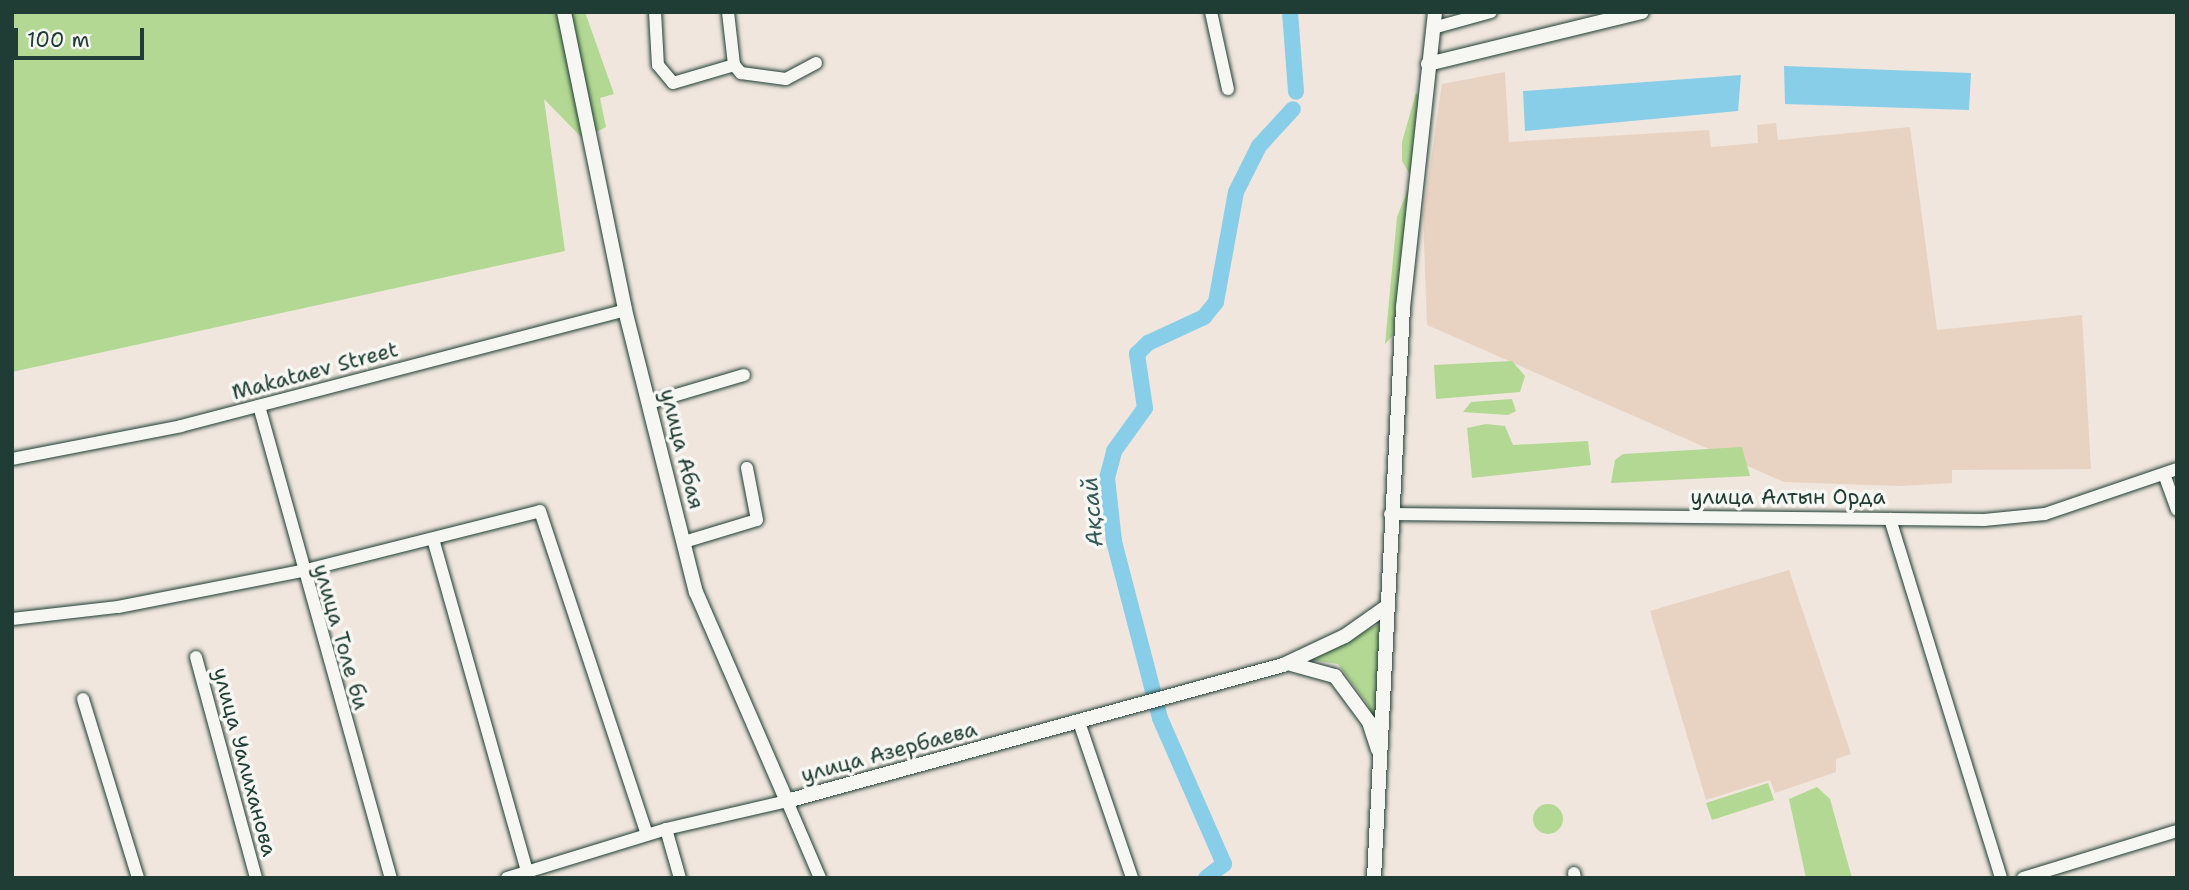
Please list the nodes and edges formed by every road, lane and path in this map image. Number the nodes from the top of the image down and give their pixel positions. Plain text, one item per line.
1 (564, 12) edge
2 (655, 12) edge
3 (728, 12) edge
4 (1211, 12) edge
5 (1435, 12) edge
6 (1490, 12) edge
7 (1642, 12) edge
8 (1433, 28) junction
9 (816, 63) dead end
10 (1428, 64) junction
11 (734, 65) junction
12 (1228, 89) dead end
13 (625, 310) junction
14 (744, 375) dead end
15 (649, 403) junction
16 (258, 405) junction
17 (12, 459) edge
18 (747, 468) dead end
19 (2171, 471) edge
20 (2177, 510) edge
21 (1390, 514) junction
22 (1890, 519) junction
23 (433, 538) junction
24 (684, 542) junction
25 (302, 571) junction
26 (1386, 607) junction
27 (12, 619) edge
28 (196, 657) dead end
29 (1283, 665) junction
30 (83, 699) dead end
31 (1079, 722) junction
32 (1381, 760) junction
33 (787, 800) junction
34 (666, 829) junction
35 (2177, 831) edge
36 (647, 834) junction
37 (528, 875) edge
38 (138, 878) edge
39 (256, 878) edge
40 (391, 878) edge
41 (507, 878) edge
42 (680, 878) edge
43 (820, 878) edge
44 (1132, 878) edge
45 (1374, 878) edge
46 (2001, 878) edge
47 (2023, 878) edge

1 - 13 main road, улица Абая
2 - 11 street
3 - 11 street
4 - 12 street
5 - 8 main road
6 - 8 street
7 - 10 main road
8 - 10 main road
9 - 11 street
10 - 21 main road
13 - 15 main road, улица Абая
13 - 16 street, Makataev Street
14 - 15 street
15 - 24 main road, улица Абая
16 - 17 street, Makataev Street
16 - 25 street, улица Толе би
18 - 24 street
19 - 20 street
19 - 22 street, улица Алтын Орда
21 - 22 street, улица Алтын Орда
21 - 26 main road
22 - 46 street
23 - 25 street
23 - 36 street
23 - 37 street
24 - 33 main road, улица Абая
25 - 27 street
25 - 40 street, улица Толе би
26 - 29 main road, улица Азербаева
26 - 32 main road
28 - 39 street, улица Уалиханова
29 - 31 main road, улица Азербаева
29 - 32 main road, улица Азербаева
30 - 38 street
31 - 33 main road, улица Азербаева
31 - 44 street
32 - 45 main road
33 - 34 street, улица Азербаева
33 - 43 street, улица Абая
34 - 36 street, улица Азербаева
34 - 42 street
35 - 47 street
36 - 37 street, улица Азербаева
37 - 41 street, улица Азербаева

